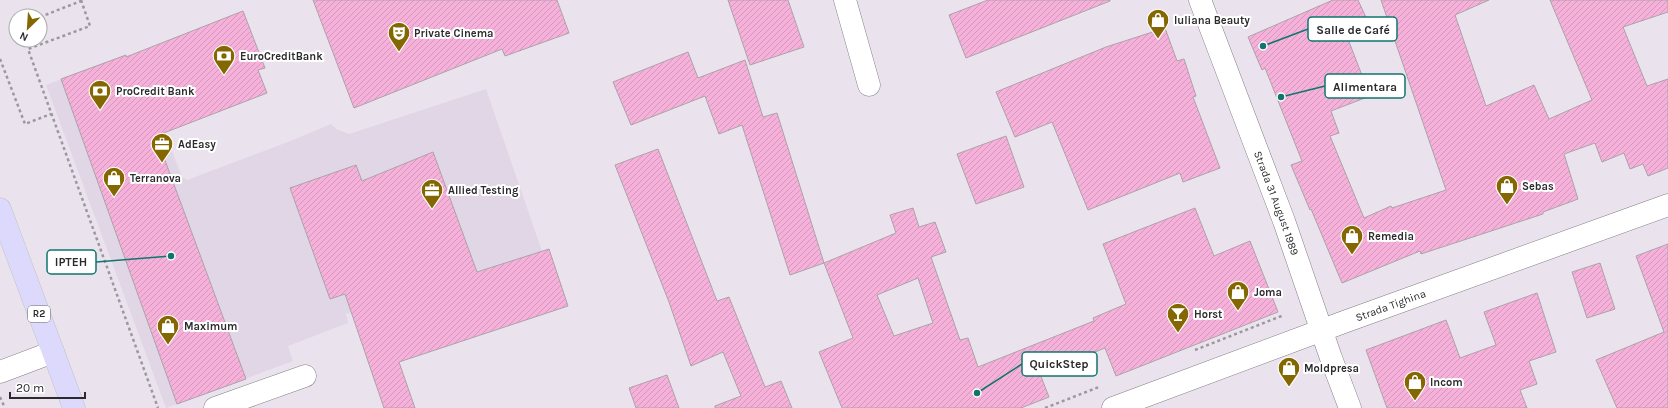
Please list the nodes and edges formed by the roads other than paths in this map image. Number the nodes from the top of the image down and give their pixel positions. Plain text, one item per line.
1 (845, 0) edge
2 (1200, 0) edge
3 (869, 85) dead end
4 (1668, 205) edge
5 (0, 209) edge
6 (1323, 331) junction
7 (53, 352) junction
8 (0, 372) edge
9 (305, 376) dead end
10 (74, 408) edge
11 (215, 408) edge
12 (1113, 408) edge
13 (1350, 408) edge

1 - 3 street
2 - 6 street, Strada 31 August 1989
4 - 6 street, Strada Tighina
5 - 7 main road, R2
6 - 12 street, Strada Tighina
6 - 13 street, Strada 31 August 1989
7 - 8 street
7 - 10 main road, R2
9 - 11 street

